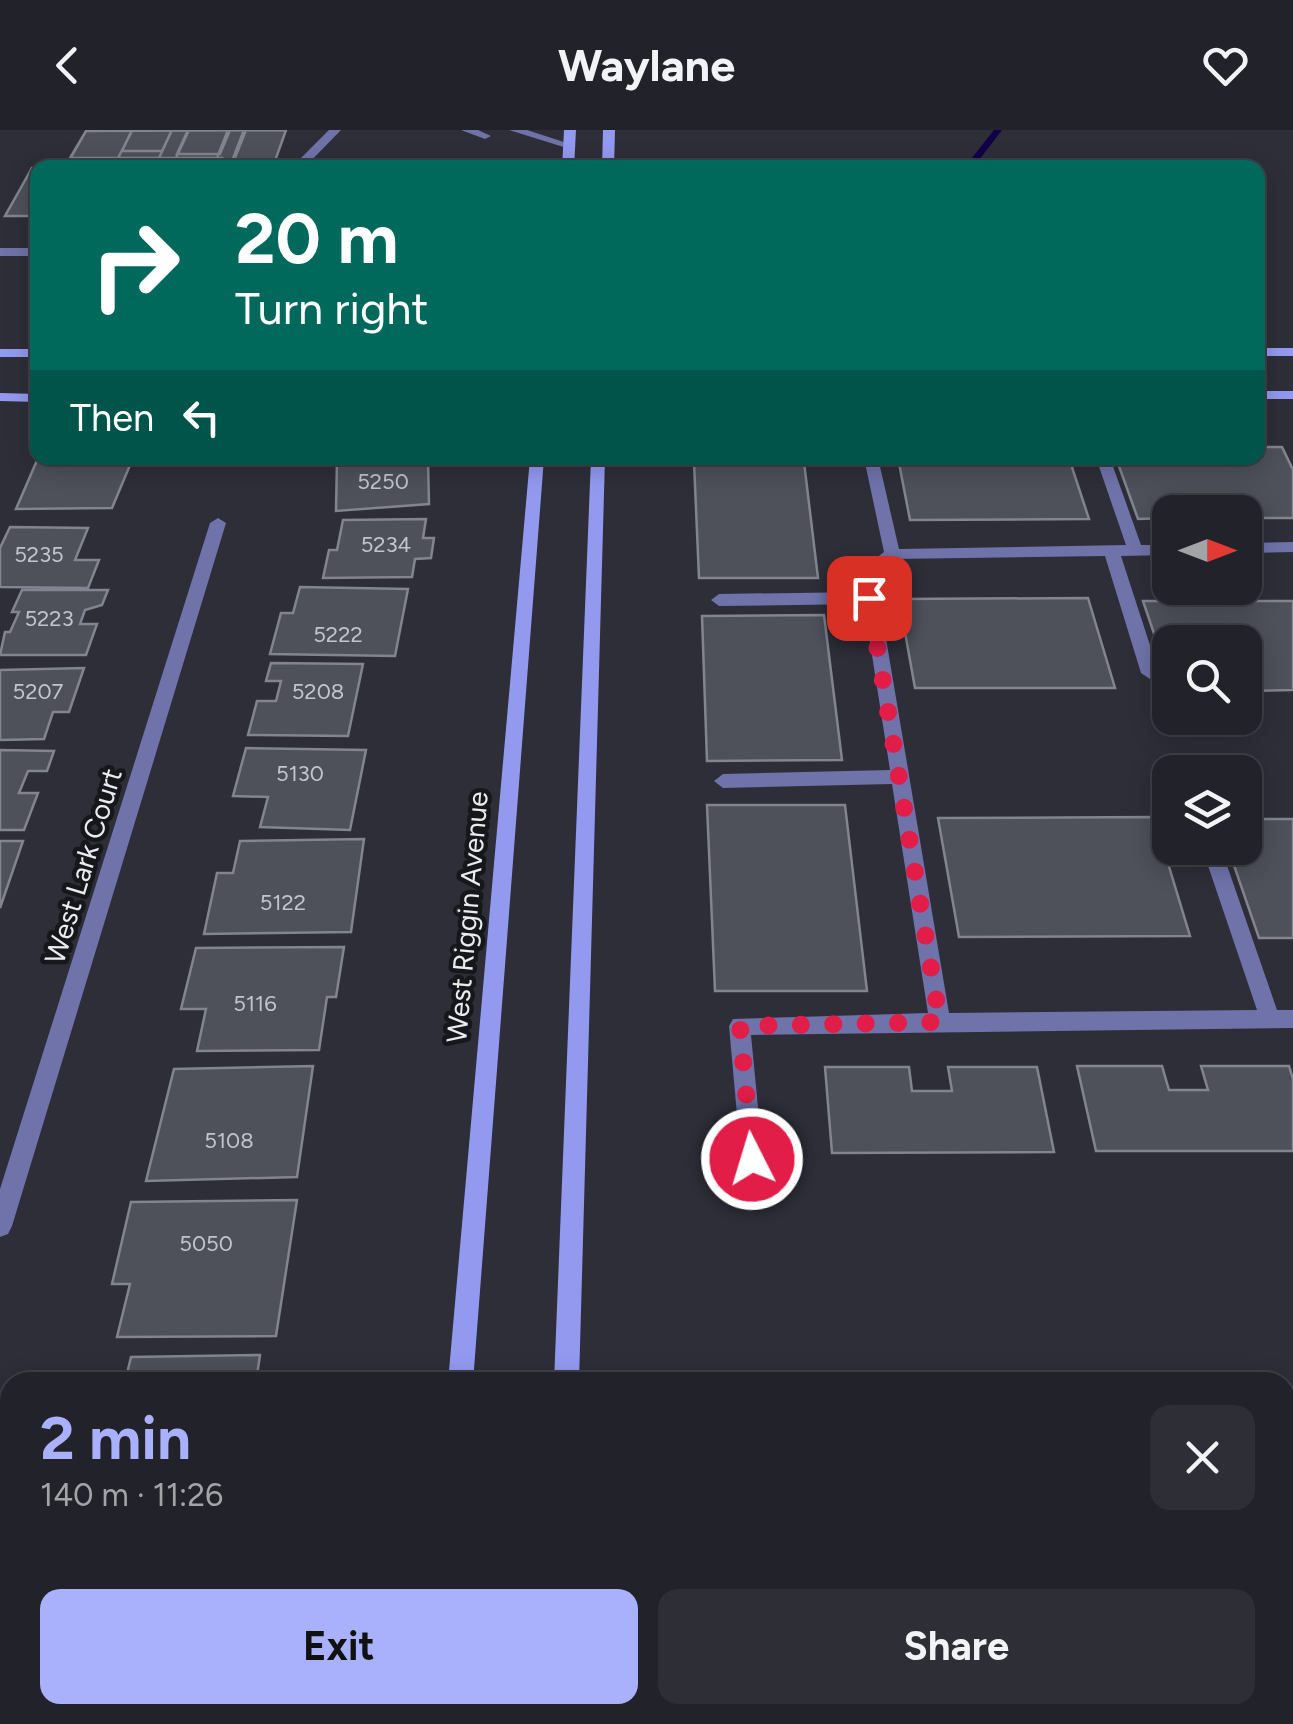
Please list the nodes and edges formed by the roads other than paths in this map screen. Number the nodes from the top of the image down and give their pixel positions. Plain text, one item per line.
1 (335, 130) edge
2 (467, 130) edge
3 (515, 130) edge
4 (570, 130) edge
5 (609, 130) edge
6 (485, 136) dead end
7 (570, 146) junction
8 (306, 160) edge
9 (569, 160) edge
10 (608, 160) edge
11 (0, 252) edge
12 (30, 252) edge
13 (1265, 352) edge
14 (1293, 352) edge
15 (0, 353) edge
16 (30, 354) edge
17 (1265, 394) edge
18 (1293, 394) edge
19 (0, 397) edge
20 (30, 398) edge
21 (537, 465) edge
22 (598, 465) edge
23 (873, 465) edge
24 (1105, 465) edge
25 (218, 523) dead end
26 (1262, 548) edge
27 (1293, 548) edge
28 (1110, 550) junction
29 (1134, 550) junction
30 (1152, 550) edge
31 (892, 554) junction
32 (869, 598) junction
33 (720, 600) dead end
34 (1150, 674) dead end
35 (900, 778) junction
36 (724, 781) dead end
37 (1218, 865) edge
38 (1270, 1019) junction
39 (1293, 1020) edge
40 (940, 1022) junction
41 (752, 1159) dead end
42 (0, 1226) edge
43 (461, 1372) edge
44 (566, 1372) edge

1 - 8 street
2 - 6 street
3 - 7 street
4 - 7 main road
5 - 10 main road
7 - 9 main road
11 - 12 street
13 - 14 main road
15 - 16 main road
17 - 18 main road
19 - 20 main road
21 - 43 main road, West Riggin Avenue
22 - 44 main road
23 - 31 street
24 - 29 street
25 - 42 street, West Lark Court
26 - 27 street
28 - 29 street
28 - 31 street
28 - 34 street
29 - 30 street
31 - 32 street
32 - 33 street
32 - 35 street
35 - 36 street
35 - 40 street
37 - 38 street
38 - 39 street
38 - 40 street
40 - 41 street

